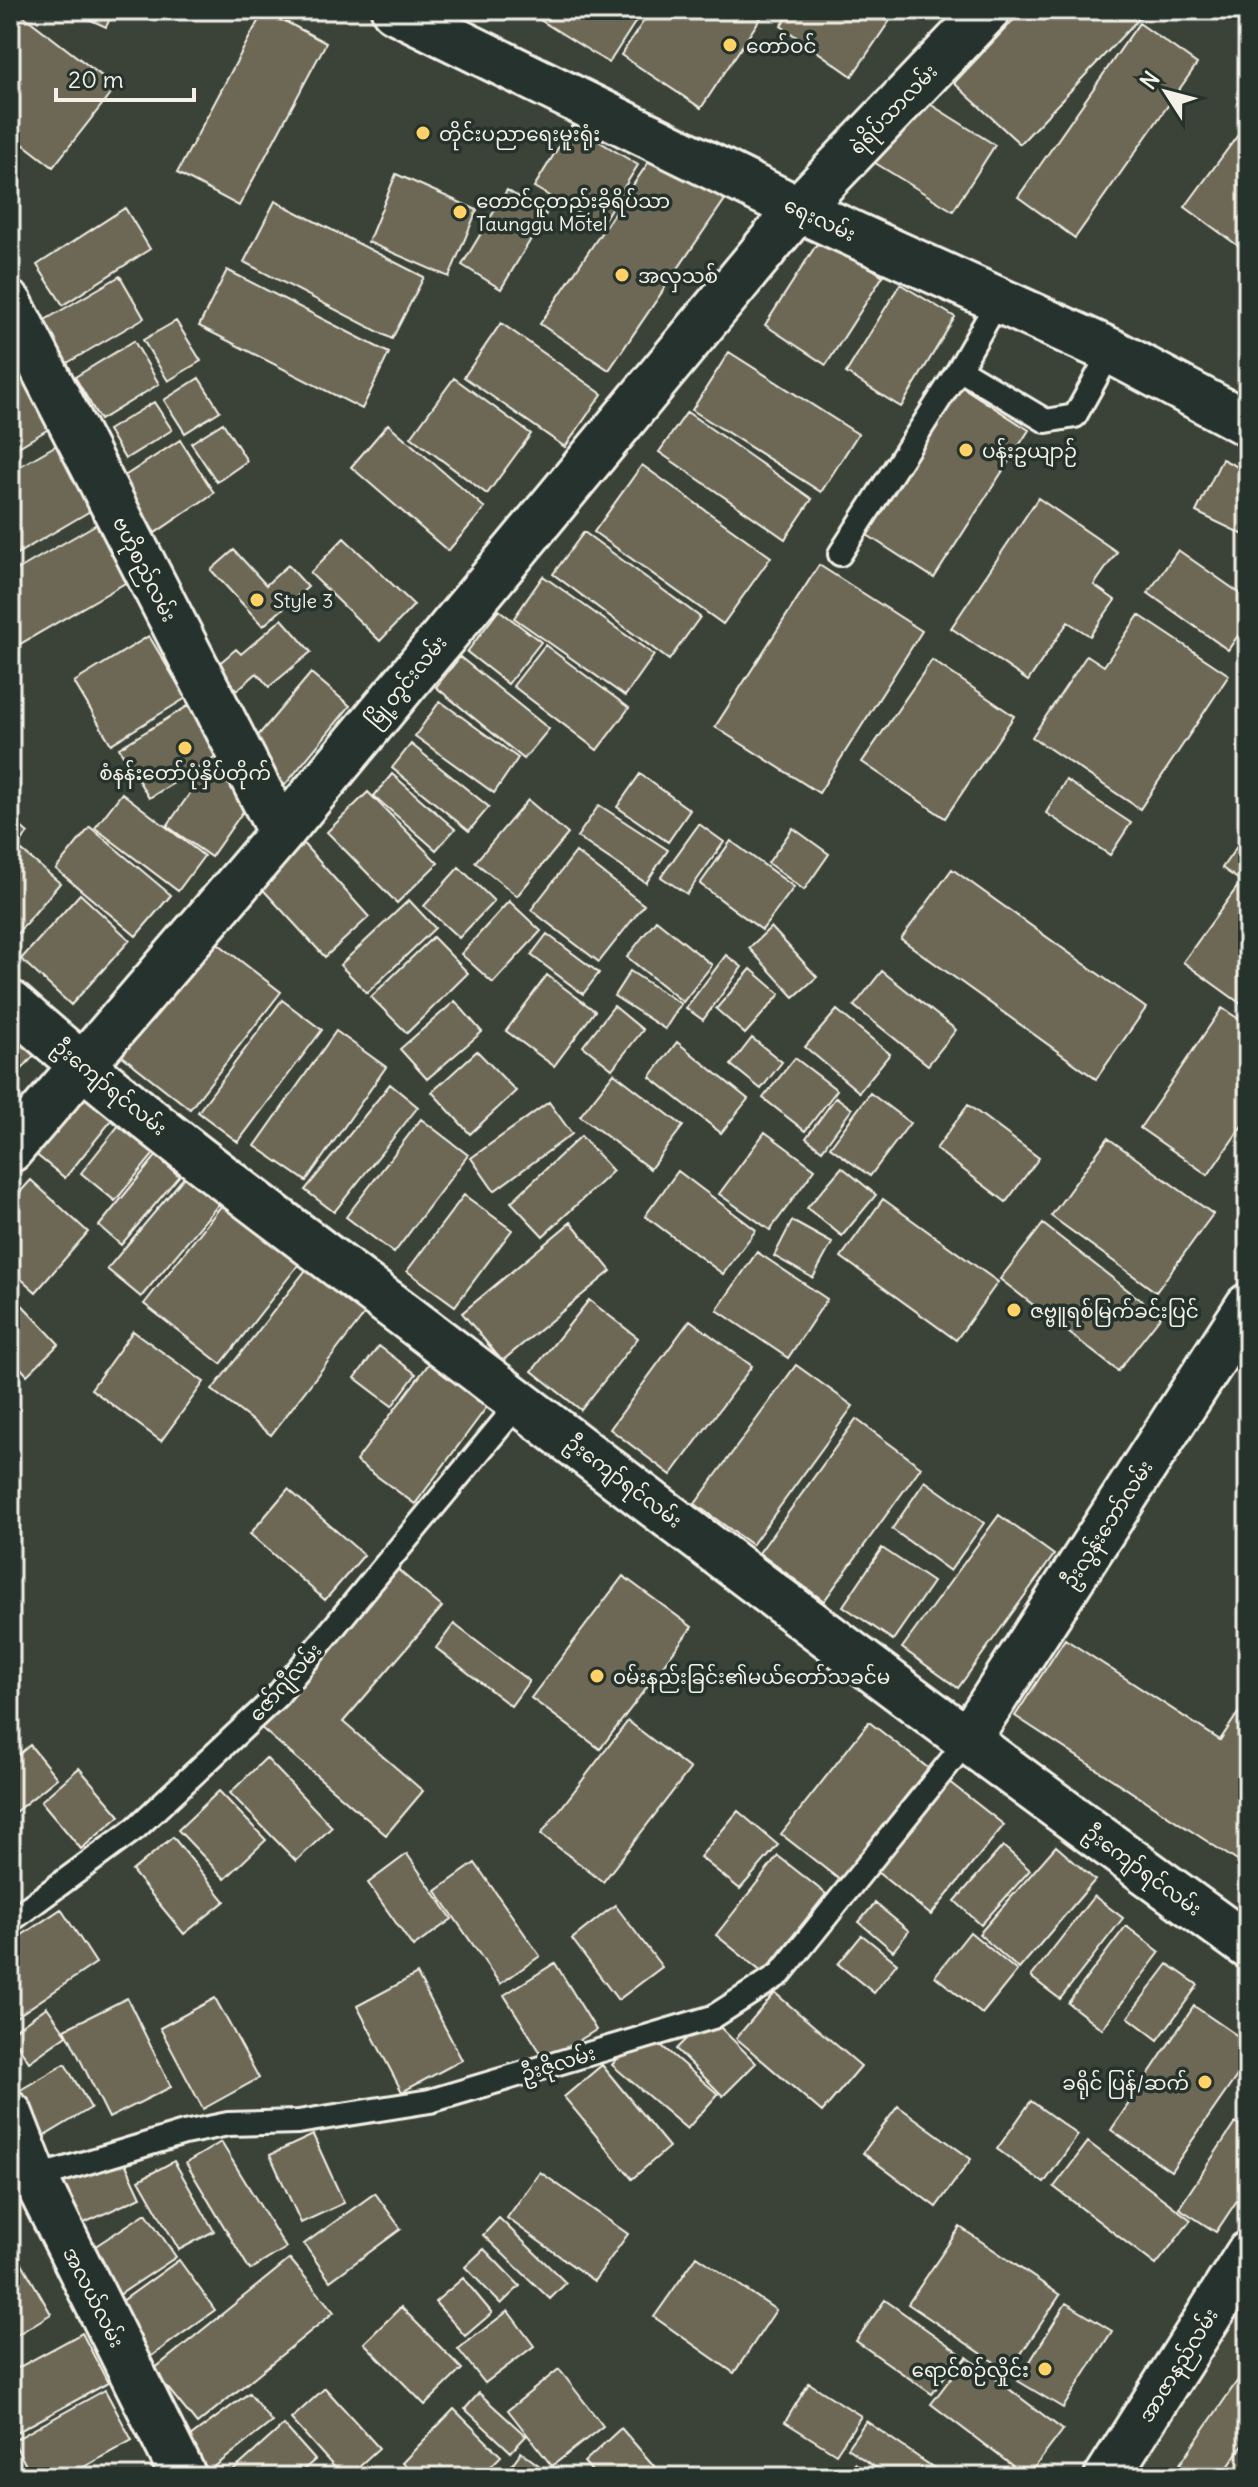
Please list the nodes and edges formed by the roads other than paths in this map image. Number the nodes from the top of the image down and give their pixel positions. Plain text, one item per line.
1 (394, 10) edge
2 (988, 10) edge
3 (798, 209) junction
4 (998, 301) junction
5 (10, 304) edge
6 (1111, 351) junction
7 (959, 369) junction
8 (1248, 424) edge
9 (840, 554) dead end
10 (281, 833) junction
11 (10, 1003) edge
12 (80, 1066) junction
13 (10, 1150) edge
14 (1248, 1306) edge
15 (520, 1402) junction
16 (966, 1742) junction
17 (10, 1921) edge
18 (1248, 1946) edge
19 (10, 2114) edge
20 (35, 2178) junction
21 (1248, 2254) edge
22 (184, 2477) edge
23 (1107, 2477) edge

1 - 3 street, ရေးလမ်း
2 - 3 street, ရဲရိပ်သာလမ်း
3 - 4 street, ရေးလမ်း
3 - 10 street, မြို့တွင်းလမ်း
4 - 6 street, ရေးလမ်း
4 - 7 lane
5 - 10 street, ဗဟိုစည်လမ်း
6 - 7 lane
6 - 8 street, ရေးလမ်း
7 - 9 lane
10 - 12 street, မြို့တွင်းလမ်း
11 - 12 street, ဦးကျော်ရင်လမ်း
12 - 13 street, မြို့တွင်းလမ်း
12 - 15 street, ဦးကျော်ရင်လမ်း
14 - 16 street, ဦးလွန်းဘော်လမ်း
15 - 16 street, ဦးကျော်ရင်လမ်း
15 - 17 lane, ဇော်ဂျီလမ်း
16 - 18 street, ဦးကျော်ရင်လမ်း
16 - 20 lane, ဦးဇိုလမ်း
19 - 20 street, အလယ်လမ်း
20 - 22 street, အလယ်လမ်း
21 - 23 street, အာဇာနည်လမ်း

